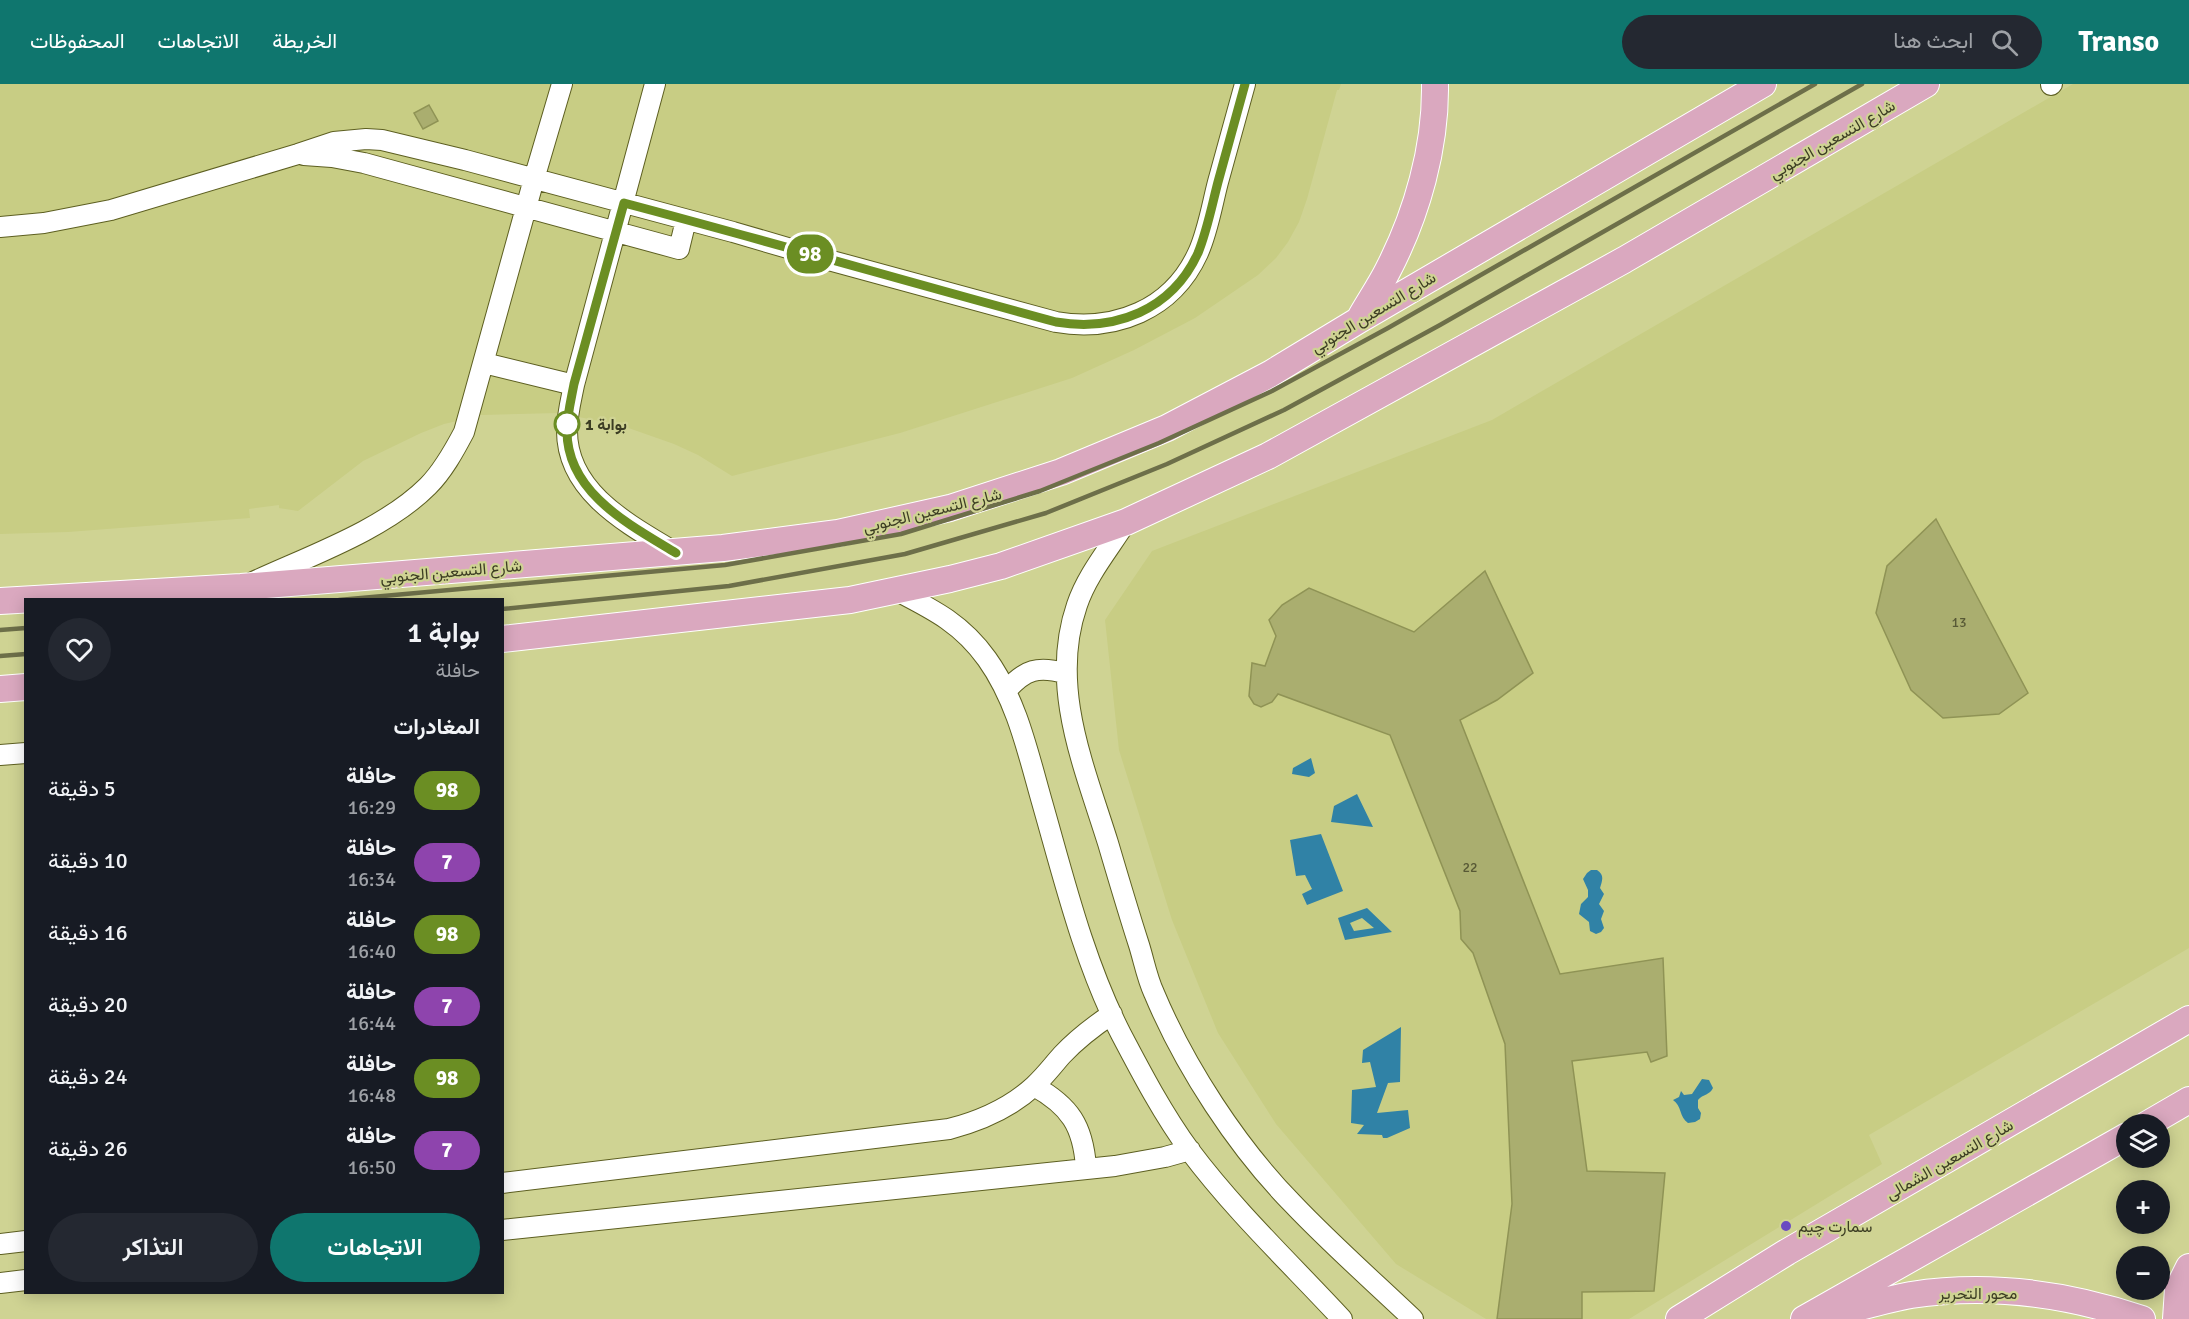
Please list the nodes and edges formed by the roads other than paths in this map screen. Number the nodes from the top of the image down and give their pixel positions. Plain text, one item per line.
1 (562, 84) edge
2 (655, 84) edge
3 (1245, 84) edge
4 (1435, 84) edge
5 (1763, 84) edge
6 (1926, 84) edge
7 (424, 150) junction
8 (298, 154) junction
9 (465, 160) junction
10 (417, 178) junction
11 (534, 178) junction
12 (459, 189) junction
13 (624, 203) junction
14 (527, 207) junction
15 (686, 220) junction
16 (0, 226) edge
17 (615, 232) junction
18 (1359, 320) junction
19 (484, 363) junction
20 (574, 384) junction
21 (1126, 522) junction
22 (676, 553) junction
23 (241, 587) junction
24 (897, 591) junction
25 (52, 598) edge
26 (24, 600) edge
27 (0, 601) edge
28 (504, 639) edge
29 (1065, 673) junction
30 (24, 687) edge
31 (0, 689) edge
32 (1006, 690) junction
33 (24, 753) edge
34 (0, 755) edge
35 (1112, 1014) junction
36 (2189, 1019) edge
37 (1035, 1086) junction
38 (2189, 1100) edge
39 (2165, 1114) edge
40 (2116, 1142) edge
41 (1190, 1150) junction
42 (1086, 1167) junction
43 (504, 1183) edge
44 (504, 1230) edge
45 (24, 1241) edge
46 (0, 1244) edge
47 (2189, 1266) edge
48 (24, 1280) edge
49 (0, 1283) edge
50 (1342, 1319) edge
51 (1413, 1319) edge
52 (1679, 1319) edge
53 (1804, 1319) edge
54 (1814, 1319) edge
55 (2142, 1319) edge
56 (2176, 1319) edge

1 - 11 street
2 - 13 street
3 - 15 street
4 - 18 main road
5 - 18 main road, شارع التسعين الجنوبي
6 - 21 main road, شارع التسعين الجنوبي
7 - 8 street
7 - 9 street
7 - 10 street
8 - 10 street
8 - 16 street
9 - 11 street
9 - 12 street
10 - 12 street
11 - 13 street
11 - 14 street
12 - 14 street
13 - 15 street
13 - 17 street
14 - 17 street
14 - 19 street
15 - 17 street
17 - 20 street
18 - 22 main road, شارع التسعين الجنوبي
19 - 20 street
19 - 23 street
20 - 22 street
21 - 24 main road, شارع التسعين الجنوبي
21 - 29 street
22 - 23 main road, شارع التسعين الجنوبي
23 - 25 main road, شارع التسعين الجنوبي
24 - 28 main road, شارع التسعين الجنوبي
24 - 32 street
26 - 27 main road, شارع التسعين الجنوبي
29 - 32 street
29 - 51 street
30 - 31 main road
32 - 35 street
33 - 34 street
35 - 37 street
35 - 41 street
36 - 52 main road, شارع التسعين الشمالى
37 - 42 street
37 - 43 street
38 - 39 main road
40 - 53 main road
41 - 42 street
41 - 50 street
42 - 44 street
45 - 46 street
47 - 56 main road
48 - 49 street
54 - 55 main road, محور التحرير

